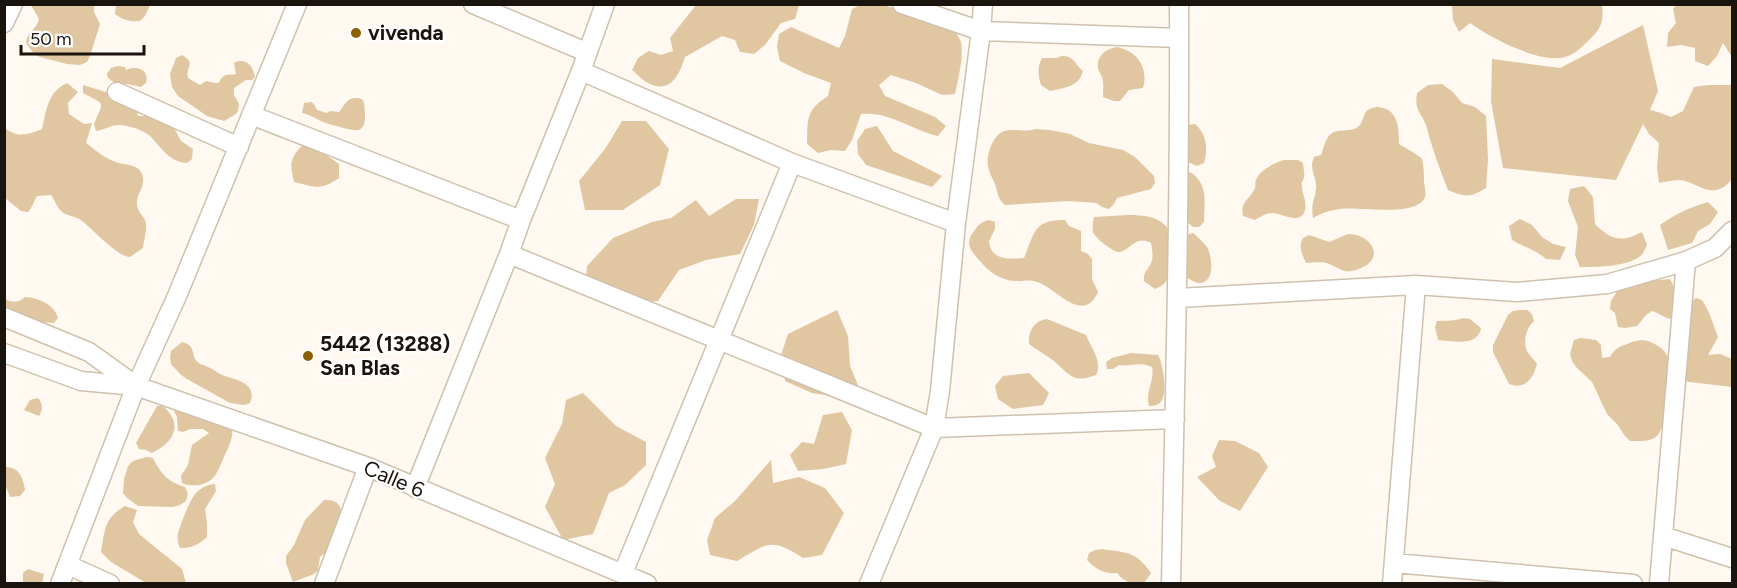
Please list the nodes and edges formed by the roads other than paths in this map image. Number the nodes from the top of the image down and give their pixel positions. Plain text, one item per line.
1 (13, 4) edge
2 (297, 4) edge
3 (473, 4) edge
4 (605, 4) edge
5 (902, 4) edge
6 (983, 4) edge
7 (1179, 4) edge
8 (4, 23) edge
9 (981, 31) junction
10 (1179, 38) junction
11 (586, 52) junction
12 (581, 71) junction
13 (117, 92) dead end
14 (251, 115) junction
15 (239, 147) junction
16 (792, 163) junction
17 (521, 220) junction
18 (956, 224) junction
19 (1732, 231) edge
20 (510, 255) junction
21 (1686, 261) junction
22 (1416, 285) junction
23 (1178, 298) junction
24 (4, 317) edge
25 (720, 341) junction
26 (4, 353) edge
27 (136, 386) junction
28 (1175, 420) junction
29 (934, 428) junction
30 (368, 467) junction
31 (416, 488) junction
32 (1663, 536) junction
33 (1732, 558) edge
34 (1394, 563) junction
35 (68, 565) junction
36 (623, 573) junction
37 (60, 584) edge
38 (110, 584) edge
39 (324, 584) edge
40 (647, 584) edge
41 (869, 584) edge
42 (1171, 584) edge
43 (1392, 584) edge
44 (1633, 584) edge
45 (1659, 584) edge

1 - 8 street
2 - 14 street
3 - 11 street
4 - 11 street
5 - 9 street
6 - 9 street
7 - 10 street
9 - 10 street
9 - 18 street
10 - 23 street
11 - 12 street
12 - 16 street
12 - 17 street
13 - 15 street
14 - 15 street
14 - 17 street
15 - 27 street
16 - 18 street
16 - 25 street
17 - 20 street
18 - 29 street
19 - 21 street
20 - 25 street
20 - 31 street
21 - 22 street
21 - 32 street
22 - 23 street
22 - 34 street
23 - 28 street
24 - 27 street, Calle 6
25 - 29 street
25 - 36 street
26 - 27 street, Calle 6
27 - 30 street, Calle 6
27 - 35 street
28 - 29 street
28 - 42 street
29 - 41 street
30 - 31 street, Calle 6
30 - 39 street
31 - 36 street, Calle 6
32 - 33 street
32 - 45 street
34 - 43 street
34 - 44 street
35 - 37 street
35 - 38 street
36 - 40 street, Calle 6

